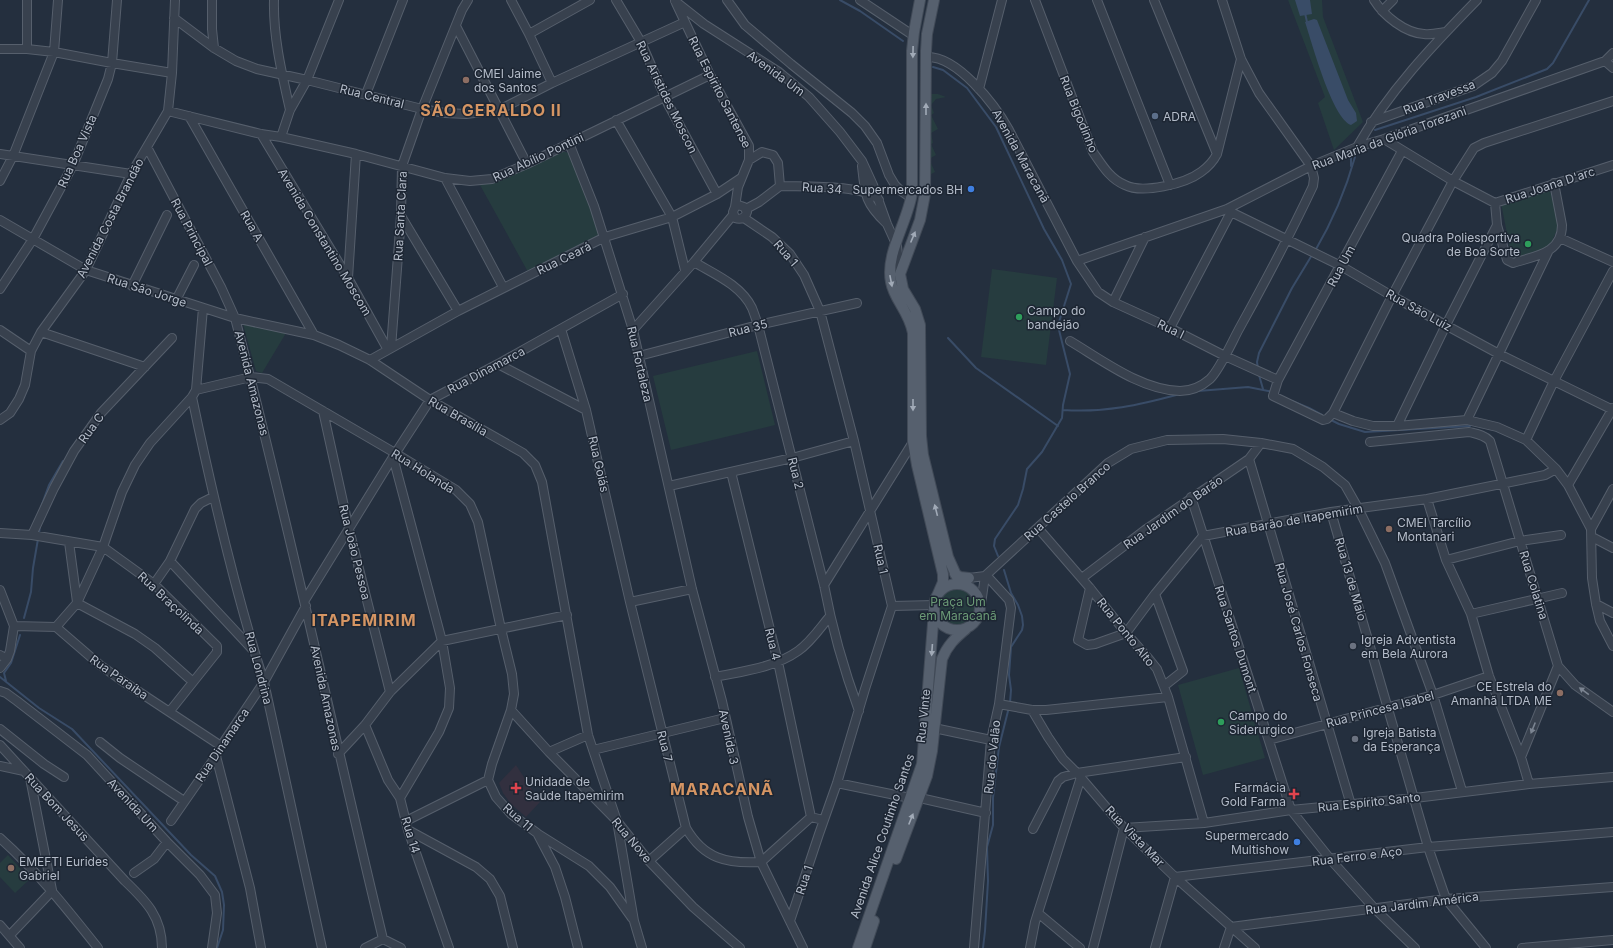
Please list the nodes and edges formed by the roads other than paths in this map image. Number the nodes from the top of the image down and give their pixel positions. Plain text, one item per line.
1 (27, 0) edge
2 (58, 0) edge
3 (117, 0) edge
4 (176, 0) edge
5 (212, 0) edge
6 (274, 0) edge
7 (339, 0) edge
8 (404, 0) edge
9 (468, 0) edge
10 (511, 0) edge
11 (590, 0) edge
12 (616, 0) edge
13 (727, 0) edge
14 (860, 0) edge
15 (920, 0) edge
16 (934, 0) edge
17 (1002, 0) edge
18 (1035, 0) edge
19 (1097, 0) edge
20 (1154, 0) edge
21 (1222, 0) edge
22 (1374, 0) edge
23 (1393, 0) edge
24 (1477, 0) edge
25 (1536, 0) edge
26 (675, 1) edge
27 (1382, 12) junction
28 (174, 18) junction
29 (685, 22) junction
30 (456, 26) junction
31 (1446, 32) junction
32 (529, 34) junction
33 (914, 36) junction
34 (641, 42) junction
35 (214, 48) junction
36 (0, 49) edge
37 (27, 49) junction
38 (54, 52) junction
39 (1613, 53) edge
40 (926, 57) junction
41 (1241, 59) junction
42 (1605, 61) junction
43 (112, 63) junction
44 (1613, 68) edge
45 (172, 73) junction
46 (282, 74) junction
47 (710, 75) junction
48 (307, 80) junction
49 (552, 83) junction
50 (979, 89) junction
51 (366, 94) junction
52 (665, 97) junction
53 (1613, 101) edge
54 (422, 109) junction
55 (290, 110) junction
56 (499, 110) junction
57 (168, 111) junction
58 (189, 116) junction
59 (616, 120) junction
60 (1371, 122) junction
61 (261, 134) junction
62 (281, 137) junction
63 (1384, 139) junction
64 (569, 143) junction
65 (147, 147) junction
66 (1357, 147) junction
67 (1402, 151) junction
68 (0, 154) edge
69 (356, 154) junction
70 (1217, 154) junction
71 (13, 156) junction
72 (749, 160) junction
73 (862, 161) junction
74 (73, 164) junction
75 (527, 164) junction
76 (1613, 165) edge
77 (402, 166) junction
78 (1311, 166) junction
79 (131, 174) junction
80 (445, 178) junction
81 (741, 178) junction
82 (0, 181) edge
83 (1453, 181) junction
84 (1554, 183) junction
85 (1170, 185) junction
86 (780, 186) junction
87 (864, 192) junction
88 (717, 194) junction
89 (911, 198) junction
90 (880, 200) junction
91 (1495, 203) junction
92 (735, 206) junction
93 (746, 209) junction
94 (1229, 211) junction
95 (167, 215) dead end
96 (733, 215) junction
97 (401, 216) junction
98 (672, 217) junction
99 (744, 218) junction
100 (0, 220) edge
101 (887, 224) junction
102 (1497, 225) junction
103 (605, 237) junction
104 (1145, 237) junction
105 (1560, 238) junction
106 (33, 239) junction
107 (1288, 240) junction
108 (896, 244) junction
109 (1548, 252) junction
110 (1077, 261) junction
111 (694, 262) junction
112 (1613, 262) edge
113 (194, 265) dead end
114 (1341, 266) junction
115 (86, 270) junction
116 (685, 270) junction
117 (1613, 270) edge
118 (900, 274) junction
119 (348, 278) junction
120 (132, 286) junction
121 (503, 288) junction
122 (0, 289) edge
123 (623, 294) junction
124 (1392, 296) junction
125 (176, 300) junction
126 (1113, 302) junction
127 (857, 303) dead end
128 (203, 308) junction
129 (458, 311) junction
130 (820, 311) junction
131 (235, 318) junction
132 (758, 325) junction
133 (1446, 325) junction
134 (1170, 328) junction
135 (561, 329) junction
136 (0, 330) edge
137 (633, 330) junction
138 (41, 332) junction
139 (314, 335) junction
140 (172, 338) dead end
141 (1070, 341) dead end
142 (389, 349) junction
143 (31, 351) junction
144 (1499, 354) junction
145 (639, 356) junction
146 (1225, 356) junction
147 (370, 360) junction
148 (498, 364) junction
149 (145, 367) junction
150 (251, 377) junction
151 (1278, 380) junction
152 (1554, 381) junction
153 (194, 393) junction
154 (430, 400) junction
155 (1613, 409) edge
156 (586, 410) junction
157 (324, 411) junction
158 (1330, 416) junction
159 (0, 420) edge
160 (1467, 420) junction
161 (1397, 426) junction
162 (1526, 440) junction
163 (854, 442) junction
164 (918, 442) junction
165 (1370, 442) dead end
166 (1261, 443) junction
167 (394, 455) junction
168 (792, 458) junction
169 (1249, 459) junction
170 (1556, 469) junction
171 (731, 472) junction
172 (1502, 483) junction
173 (1568, 485) junction
174 (668, 486) junction
175 (1613, 489) edge
176 (213, 497) junction
177 (1191, 497) junction
178 (1427, 499) junction
179 (1358, 508) junction
180 (870, 511) junction
181 (1331, 512) junction
182 (1268, 523) junction
183 (1038, 528) junction
184 (349, 529) junction
185 (0, 533) edge
186 (1592, 533) junction
187 (32, 535) junction
188 (1561, 535) dead end
189 (1203, 536) junction
190 (1520, 541) junction
191 (69, 542) junction
192 (103, 547) junction
193 (1613, 548) edge
194 (1446, 560) junction
195 (170, 561) junction
196 (986, 575) junction
197 (1082, 578) junction
198 (964, 582) junction
199 (154, 584) junction
200 (824, 585) junction
201 (1090, 588) junction
202 (692, 589) junction
203 (0, 590) edge
204 (1562, 593) dead end
205 (1155, 594) junction
206 (1538, 598) junction
207 (630, 602) junction
208 (77, 603) junction
209 (305, 603) junction
210 (935, 604) junction
211 (981, 604) junction
212 (1596, 604) junction
213 (892, 606) junction
214 (1613, 613) edge
215 (1471, 614) junction
216 (567, 615) junction
217 (830, 616) junction
218 (14, 626) junction
219 (56, 627) junction
220 (501, 629) junction
221 (966, 629) junction
222 (1126, 634) junction
223 (442, 641) junction
224 (1613, 646) edge
225 (254, 651) junction
226 (4, 657) edge
227 (778, 662) junction
228 (1558, 666) junction
229 (0, 668) edge
230 (1489, 676) junction
231 (716, 677) junction
232 (194, 682) junction
233 (264, 682) junction
234 (1164, 686) junction
235 (865, 689) junction
236 (851, 690) junction
237 (0, 691) edge
238 (390, 692) junction
239 (1433, 695) junction
240 (1168, 697) junction
241 (1002, 705) junction
242 (1388, 708) junction
243 (512, 710) junction
244 (1032, 710) junction
245 (170, 711) junction
246 (859, 711) junction
247 (1613, 712) edge
248 (725, 718) junction
249 (1326, 724) junction
250 (365, 725) junction
251 (934, 728) junction
252 (0, 729) edge
253 (662, 733) junction
254 (588, 735) junction
255 (991, 740) junction
256 (1270, 740) junction
257 (100, 742) dead end
258 (0, 745) edge
259 (221, 746) junction
260 (593, 750) junction
261 (549, 752) junction
262 (338, 754) junction
263 (216, 756) junction
264 (1186, 757) junction
265 (1521, 757) junction
266 (0, 766) edge
267 (1079, 774) junction
268 (27, 775) junction
269 (64, 777) dead end
270 (1613, 777) edge
271 (488, 780) junction
272 (837, 783) junction
273 (1529, 784) junction
274 (1462, 792) junction
275 (400, 798) junction
276 (915, 798) junction
277 (1415, 798) junction
278 (184, 801) junction
279 (1351, 805) junction
280 (1291, 810) junction
281 (986, 813) junction
282 (811, 817) junction
283 (824, 820) junction
284 (171, 821) dead end
285 (617, 821) junction
286 (1204, 823) junction
287 (407, 825) junction
288 (686, 828) junction
289 (1124, 828) junction
290 (1033, 829) dead end
291 (1613, 832) edge
292 (537, 834) junction
293 (0, 838) edge
294 (167, 842) junction
295 (1428, 848) junction
296 (1331, 860) junction
297 (649, 861) junction
298 (761, 862) junction
299 (134, 873) dead end
300 (1175, 876) junction
301 (1613, 887) edge
302 (52, 891) junction
303 (1446, 899) junction
304 (1375, 909) junction
305 (1038, 913) junction
306 (634, 921) junction
307 (790, 921) junction
308 (0, 925) edge
309 (1231, 928) junction
310 (0, 933) edge
311 (10, 935) junction
312 (383, 939) junction
313 (1613, 940) edge
314 (20, 948) edge
315 (98, 948) edge
316 (162, 948) edge
317 (212, 948) edge
318 (261, 948) edge
319 (322, 948) edge
320 (365, 948) edge
321 (401, 948) edge
322 (449, 948) edge
323 (513, 948) edge
324 (578, 948) edge
325 (642, 948) edge
326 (740, 948) edge
327 (803, 948) edge
328 (858, 948) edge
329 (865, 948) edge
330 (974, 948) edge
331 (1030, 948) edge
332 (1080, 948) edge
333 (1093, 948) edge
334 (1155, 948) edge
335 (1224, 948) edge
336 (1255, 948) edge
337 (1415, 948) edge
338 (1486, 948) edge
339 (1523, 948) edge

1 - 37 street
2 - 38 street
3 - 43 street, Rua Boa Vista
4 - 28 street, Avenida Costa Brandão
5 - 35 street
6 - 46 street
7 - 48 street
8 - 51 street
9 - 30 street, Rua Santa Clara
10 - 32 street
11 - 32 street
12 - 34 street, Rua Arístides Moscon
13 - 89 street
14 - 33 street
15 - 33 main road, Avenida Alice Coutinho Santos
16 - 40 main road
17 - 50 street
18 - 85 street, Rua Bigodinho
19 - 85 street
20 - 70 street
21 - 41 street
22 - 27 street
23 - 27 street
24 - 31 street
25 - 60 street, Rua Travessa
26 - 29 street, Rua Espírito Santense
26 - 73 street, Avenida Um
27 - 31 street
28 - 35 street, Rua Central
28 - 45 street, Avenida Costa Brandão
29 - 34 street, Rua Central
29 - 47 street, Rua Espírito Santense
30 - 54 street, Rua Santa Clara
30 - 56 street
31 - 60 street
32 - 49 street
33 -> 89 main road, Avenida Alice Coutinho Santos
34 - 49 street, Rua Central
34 - 52 street, Rua Arístides Moscon
35 - 46 street, Rua Central
36 - 37 street
37 - 38 street
38 - 43 street
38 - 71 street
39 - 42 street, Rua Maria da Glória Torezani
40 - 50 street, Avenida Maracanã
118 -> 40 main road
41 - 70 street, Rua Bigodinho
41 - 78 street
42 - 44 street
42 - 63 street, Rua Maria da Glória Torezani
43 - 45 street
43 - 74 street, Rua Boa Vista
45 - 57 street, Avenida Costa Brandão
46 - 48 street, Rua Central
46 - 55 street
47 - 52 street, Rua Abílio Pontini
47 - 72 street, Rua Espírito Santense
48 - 51 street, Rua Central
48 - 55 street
49 - 56 street, Rua Central
50 - 110 street, Avenida Maracanã
51 - 54 street, Rua Central
52 - 59 street, Rua Abílio Pontini
52 - 88 street, Rua Arístides Moscon
53 - 83 street
54 - 56 street, Rua Central
54 - 77 street, Rua Santa Clara
55 - 62 street
56 - 75 street
57 - 58 street, Rua Abílio Pontini
57 - 65 street, Avenida Costa Brandão
58 - 61 street, Rua Abílio Pontini
58 - 139 street, Rua A
59 - 64 street, Rua Abílio Pontini
59 - 98 street
60 - 66 street
61 - 62 street, Rua Abílio Pontini
61 - 119 street, Avenida Constantino Moscom
62 - 69 street, Rua Abílio Pontini
63 - 66 street, Rua Maria da Glória Torezani
63 - 67 street, Rua Joana D'arc
64 - 75 street, Rua Abílio Pontini
64 - 103 street, Rua Fortaleza
65 - 79 street, Avenida Costa Brandão
65 - 131 street, Rua Principal
66 - 78 street, Rua Maria da Glória Torezani
67 - 83 street, Rua Joana D'arc
67 - 114 street, Rua Um
68 - 71 street
69 - 77 street, Rua Abílio Pontini
69 - 119 street
70 - 85 street, Rua Bigodinho
71 - 74 street
71 - 82 street
72 - 81 street, Rua Espírito Santense
72 - 86 street
73 - 87 street, Avenida Um
73 - 90 street, Avenida Um
74 - 79 street
74 - 106 street, Rua Boa Vista
75 - 80 street, Rua Abílio Pontini
76 - 84 street, Rua Joana D'arc
77 - 80 street, Rua Abílio Pontini
77 - 97 street, Rua Santa Clara
78 - 94 street, Rua Maria da Glória Torezani
78 - 107 street
79 - 115 street, Avenida Costa Brandão
80 - 121 street
81 - 88 street, Rua Ceará
81 - 92 street, Rua Espírito Santense
83 - 91 street, Rua Joana D'arc
83 - 124 street
84 - 91 street, Rua Joana D'arc
84 - 105 street
86 - 87 street, Rua 34
86 - 93 street
87 - 90 street, Rua 34
87 - 101 street, Avenida Um
88 - 98 street, Rua Ceará
89 - 108 main road, Avenida Alice Coutinho Santos
90 - 101 street, Avenida Um
91 - 102 street
92 - 93 street
92 - 96 street
93 - 99 street
94 - 104 street, Rua Maria da Glória Torezani
94 - 107 street, Rua São Luiz
94 - 134 street
95 - 120 street
96 - 99 street
96 - 111 street
97 - 129 street
97 - 142 street, Rua Santa Clara
98 - 103 street, Rua Ceará
98 - 116 street
99 - 130 street, Rua 1
100 - 106 street, Rua São Jorge
101 - 108 street, Avenida Um
102 - 109 street
102 - 133 street
103 - 121 street, Rua Ceará
103 - 123 street, Rua Fortaleza
104 - 110 street, Rua Maria da Glória Torezani
104 - 126 street
105 - 109 street
105 - 112 street
106 - 115 street, Rua São Jorge
106 - 122 street, Rua Boa Vista
107 - 114 street, Rua São Luiz
107 - 146 street
108 - 118 street, Avenida Um
108 -> 164 main road, Avenida Alice Coutinho Santos
109 - 144 street
110 - 126 street, Rua I
111 - 116 street
111 - 132 street, Rua 2
113 - 125 street
114 - 124 street, Rua São Luiz
114 - 151 street, Rua Um
115 - 120 street, Rua São Jorge
115 - 138 street, Avenida Costa Brandão
116 - 137 street
117 - 152 street
118 - 164 main road, Avenida Alice Coutinho Santos
119 - 142 street, Avenida Constantino Moscom
120 - 125 street, Rua São Jorge
121 - 129 street, Rua Ceará
123 - 135 street, Rua Dinamarca
123 - 137 street, Rua Fortaleza
124 - 133 street, Rua São Luiz
124 - 158 street
125 - 128 street, Rua São Jorge
126 - 134 street, Rua I
127 - 130 street, Rua 35
128 - 131 street, Rua São Jorge
128 - 153 street, Rua Londrina
129 - 142 street, Rua Ceará
130 - 132 street, Rua 35
130 - 163 street, Rua 1
131 - 139 street, Rua Brasília
131 - 150 street, Avenida Amazonas
132 - 145 street, Rua 35
132 - 168 street, Rua 2
133 - 144 street, Rua São Luiz
133 - 161 street
134 - 146 street, Rua I
135 - 148 street, Rua Dinamarca
135 - 156 street, Rua Goiás
136 - 143 street
137 - 145 street, Rua Fortaleza
138 - 143 street, Avenida Costa Brandão
138 - 149 street
139 - 147 street, Rua Brasília
140 - 149 street, Rua C
141 - 146 street
142 - 147 street
143 - 159 street, Avenida Costa Brandão
144 - 152 street, Rua São Luiz
144 - 160 street
145 - 174 street, Rua Fortaleza
146 - 151 street, Rua I
147 - 154 street, Rua Brasília
148 - 154 street, Rua Dinamarca
148 - 156 street
149 - 187 street, Rua C
150 - 153 street
150 - 157 street, Rua Holanda
150 - 209 street, Avenida Amazonas
151 - 158 street
152 - 155 street, Rua São Luiz
152 - 162 street
153 - 176 street, Rua Londrina
153 - 192 street
154 - 167 street, Rua Dinamarca
154 - 216 street, Rua Brasília
155 - 173 street
156 - 207 street, Rua Goiás
157 - 167 street, Rua Holanda
157 - 184 street, Rua João Pessoa
158 - 161 street
160 - 161 street
160 - 162 street
162 - 170 street
163 - 168 street
163 - 180 street, Rua 1
164 - 180 street
198 -> 164 main road, Avenida Alice Coutinho Santos
164 - 210 main road, Avenida Alice Coutinho Santos
165 - 172 street, Rua Colatina
166 - 169 street, Rua Jardim do Barão
166 - 179 street, Rua Castelo Branco
166 - 183 street, Rua Castelo Branco
167 - 184 street, Rua Dinamarca
167 - 220 street, Rua Holanda
167 - 223 street
168 - 171 street
168 - 200 street, Rua 2
169 - 177 street, Rua Jardim do Barão
169 - 182 street, Rua José Carlos Fonseca
170 - 172 street, Rua Barão de Itapemirim
170 - 173 street
171 - 174 street
171 - 227 street, Rua 4
172 - 178 street, Rua Barão de Itapemirim
172 - 190 street, Rua Colatina
173 - 186 street
174 - 202 street, Rua Fortaleza
175 - 186 street
176 - 195 street
176 - 225 street, Rua Londrina
177 - 189 street, Rua Santos Dumont
177 - 197 street, Rua Jardim do Barão
178 - 179 street, Rua Barão de Itapemirim
178 - 194 street
179 - 181 street, Rua Barão de Itapemirim
179 - 239 street, Rua Castelo Branco
180 - 200 street
180 - 213 street, Rua 1
181 - 182 street, Rua Barão de Itapemirim
181 - 242 street, Rua 13 de Maio
182 - 189 street, Rua Barão de Itapemirim
182 - 249 street, Rua José Carlos Fonseca
183 - 196 street, Rua Castelo Branco
183 - 197 street, Rua Ponto Alto
184 - 209 street, Rua Dinamarca
184 - 238 street, Rua João Pessoa
185 - 187 street, Rua Braçolinda
186 - 193 street
186 - 212 street
187 - 191 street, Rua Braçolinda
188 - 190 street
189 - 205 street
189 - 256 street, Rua Santos Dumont
190 - 194 street
190 - 206 street, Rua Colatina
191 - 192 street, Rua Braçolinda
191 - 208 street
192 - 199 street, Rua Braçolinda
192 - 208 street
194 - 215 street
195 - 199 street
195 - 225 street
196 - 198 street
196 - 211 street
196 - 241 street, Rua do Valão
197 - 201 street, Rua Ponto Alto
198 - 210 main road
198 - 211 main road
199 - 232 street, Rua Braçolinda
200 - 217 street, Rua 2
201 - 222 street, Rua Ponto Alto
201 - 222 street
202 - 207 street
202 - 231 street, Avenida 3
203 - 218 street
204 - 206 street
205 - 222 street
205 - 234 street
206 - 215 street
206 - 228 street, Rua Colatina
207 - 253 street, Rua 7
208 - 219 street
208 - 232 street
209 - 233 street, Rua Dinamarca
209 - 262 street, Avenida Amazonas
210 - 213 street
210 - 221 main road
210 -> 276 main road, Avenida Alice Coutinho Santos
211 - 221 main road
212 - 214 street
212 - 224 street
213 - 235 street, Rua 1
215 - 230 street
216 - 220 street
216 - 254 street, Rua Brasília
217 - 227 street
217 - 236 street, Rua 2
218 - 219 street
218 - 226 street
219 - 245 street, Rua Paraíba
220 - 223 street
220 - 243 street, Rua Holanda
221 - 251 main road, Rua Vinte
222 - 234 street, Rua Ponto Alto
223 - 238 street
223 - 275 street
225 - 233 street, Rua Londrina
226 - 229 street
227 - 231 street
227 - 282 street, Rua 4
247 -> 228 street, Rua Colatina
228 -> 265 street
230 - 239 street, Rua Princesa Isabel
230 - 265 street
231 - 248 street, Avenida 3
232 - 245 street, Rua Braçolinda
233 - 259 street, Rua Dinamarca
233 - 319 street, Rua Londrina
234 - 240 street, Rua Ponto Alto
235 - 236 street
235 - 246 street, Rua 1
236 - 246 street, Rua 2
237 - 294 street, Avenida Um
238 - 250 street
239 - 242 street, Rua Princesa Isabel
239 - 274 street, Rua Castelo Branco
240 - 244 street
240 - 264 street, Rua Ponto Alto
241 - 244 street
241 - 255 street, Rua do Valão
242 - 249 street, Rua Princesa Isabel
242 - 277 street, Rua 13 de Maio
243 - 261 street, Rua Nove
243 - 271 street
244 - 267 street, Rua Vista Mar
245 - 259 street, Rua Paraíba
246 - 272 street, Rua 1
248 - 253 street
248 - 298 street, Avenida 3
249 - 256 street, Rua Princesa Isabel
249 - 279 street, Rua José Carlos Fonseca
250 - 262 street
250 - 275 street, Rua 14
251 - 255 street
251 - 276 main road, Rua Vinte
252 - 269 street
253 - 260 street
253 - 288 street, Rua 7
254 - 260 street, Rua Brasília
254 - 261 street
255 - 281 street, Rua do Valão
256 - 280 street, Rua Santos Dumont
257 - 278 street
258 - 268 street, Rua Bom Jesus
259 - 263 street, Rua Dinamarca
260 - 285 street, Rua Brasília
261 - 285 street, Rua Nove
262 - 312 street, Avenida Amazonas
263 - 278 street, Rua Dinamarca
263 - 318 street
264 - 267 street
264 - 286 street, Rua Ponto Alto
265 - 273 street
266 - 268 street
267 - 289 street, Rua Vista Mar
267 - 290 street
267 - 305 street
268 - 302 street
268 - 316 street, Rua Bom Jesus
270 - 273 street, Rua Espírito Santo
271 - 287 street
271 - 292 street, Rua 11
272 - 276 street
272 - 283 street, Rua 1
273 - 274 street, Rua Espírito Santo
274 - 277 street, Rua Espírito Santo
275 - 287 street, Rua 14
276 - 281 street
276 - 328 main road, Avenida Alice Coutinho Santos
329 -> 276 main road, Rua Vinte
277 - 279 street, Rua Espírito Santo
277 - 295 street, Rua 13 de Maio
278 - 284 street, Rua Dinamarca
279 - 280 street, Rua Espírito Santo
280 - 286 street, Rua Espírito Santo
280 - 296 street, Rua Santos Dumont
281 - 330 street, Rua do Valão
282 - 283 street
282 - 298 street
283 - 307 street, Rua 1
285 - 297 street, Rua Nove
285 - 306 street
286 - 289 street, Rua Espírito Santo
287 - 322 street, Rua 14
287 - 323 street
288 - 297 street
288 - 298 street, Rua 7
289 - 300 street, Rua Vista Mar
289 - 333 street
291 - 295 street, Rua Ferro e Aço
292 - 306 street
292 - 324 street, Rua 11
293 - 302 street
294 - 299 street
294 - 317 street, Avenida Um
295 - 296 street, Rua Ferro e Aço
295 - 303 street, Rua 13 de Maio
296 - 300 street, Rua Ferro e Aço
296 - 304 street, Rua Santos Dumont
297 - 326 street, Rua Nove
298 - 307 street, Avenida 3
300 - 309 street, Rua Vista Mar
300 - 334 street
301 - 303 street, Rua Jardim América
302 - 311 street
302 - 315 street
303 - 304 street, Rua Jardim América
303 - 338 street, Rua 13 de Maio
304 - 309 street, Rua Jardim América
304 - 337 street, Rua Santos Dumont
305 - 331 street
305 - 332 street
306 - 325 street
307 - 327 street, Avenida 3
308 - 311 street
309 - 335 street
309 - 336 street, Rua Vista Mar
310 - 311 street
311 - 314 street
312 - 320 street
312 - 321 street
313 - 339 street

